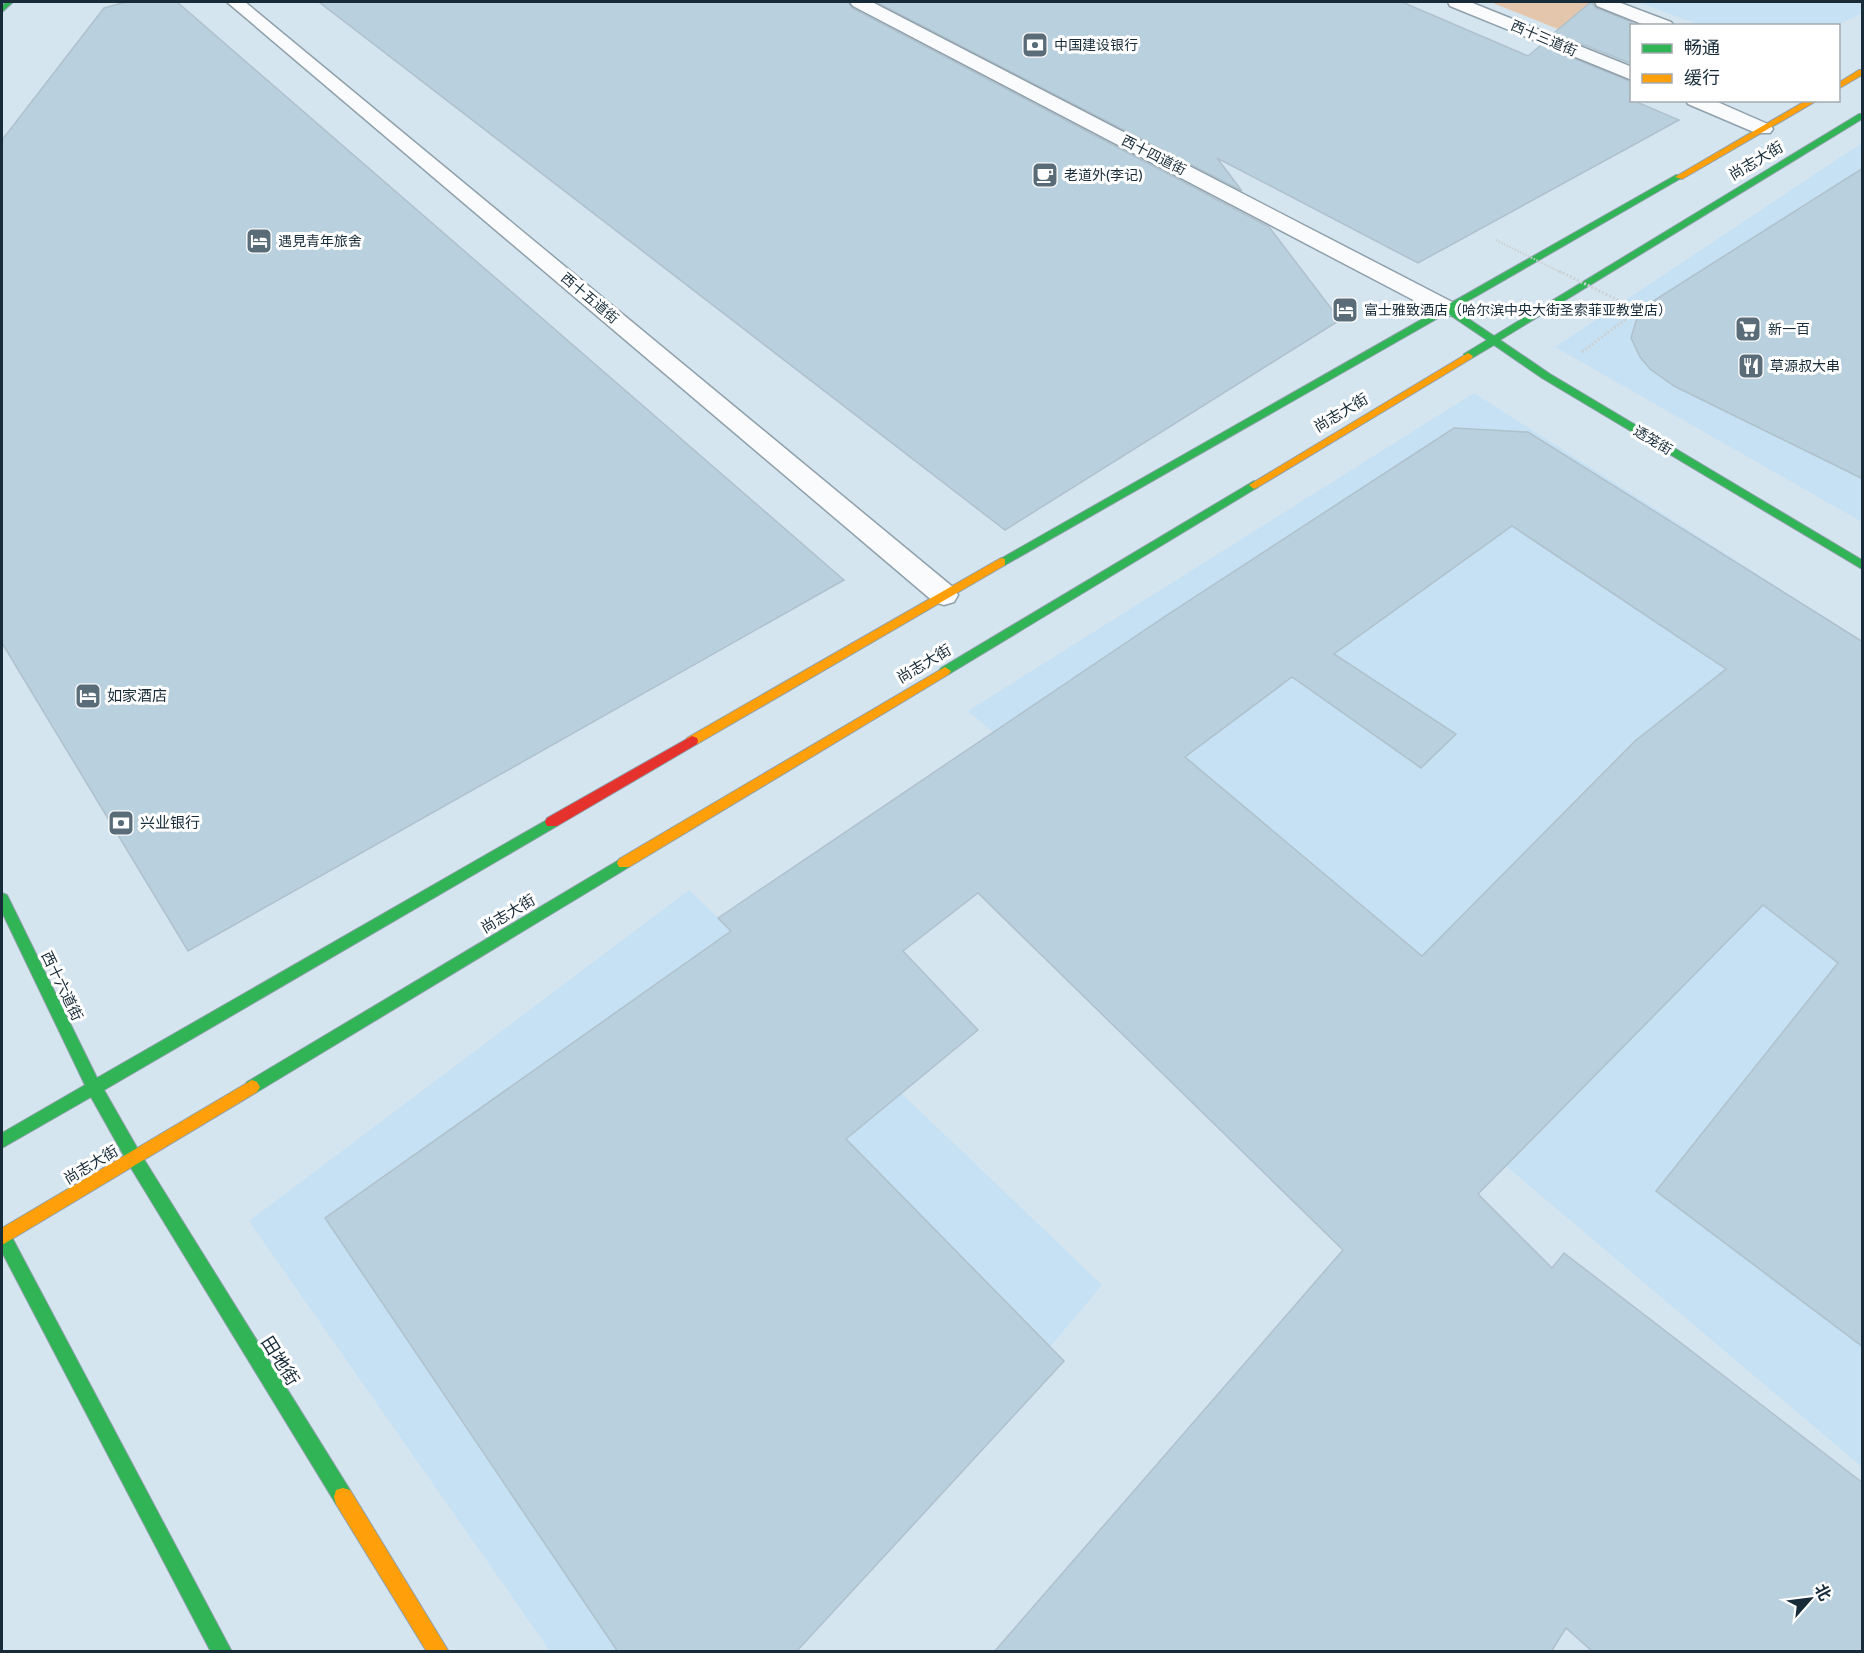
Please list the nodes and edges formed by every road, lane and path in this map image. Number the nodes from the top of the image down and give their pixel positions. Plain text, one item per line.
1 (9, 2) edge
2 (235, 2) edge
3 (859, 2) edge
4 (1456, 2) edge
5 (1603, 2) edge
6 (2, 10) edge
7 (1660, 24) edge
8 (1863, 72) edge
9 (1630, 73) edge
10 (1840, 86) edge
11 (1700, 102) edge
12 (1810, 102) edge
13 (1863, 116) edge
14 (1763, 129) junction
15 (1496, 240) dead end
16 (1448, 309) junction
17 (1496, 340) junction
18 (1599, 341) dead end
19 (1863, 565) edge
20 (944, 595) junction
21 (2, 899) edge
22 (94, 1087) junction
23 (2, 1141) edge
24 (134, 1158) junction
25 (2, 1237) edge
26 (222, 1652) edge
27 (439, 1652) edge

1 - 6 main road
2 - 20 street, 西十五道街
3 - 16 street, 西十四道街
4 - 9 street, 西十三道街
5 - 7 street
8 - 10 main road
11 - 14 street
12 - 14 main road, 尚志大街
13 - 17 main road, 尚志大街
14 - 16 main road, 尚志大街
15 - 18 path, bridge
16 - 17 main road, 透笼街
16 - 20 main road, 尚志大街
17 - 19 main road, 透笼街
17 - 24 main road, 尚志大街
20 - 22 main road, 尚志大街
21 - 22 main road, 西十六道街
22 - 23 main road, 尚志大街
22 - 24 main road, 田地街
24 - 25 main road, 尚志大街
24 - 27 main road, 田地街
25 - 26 main road

